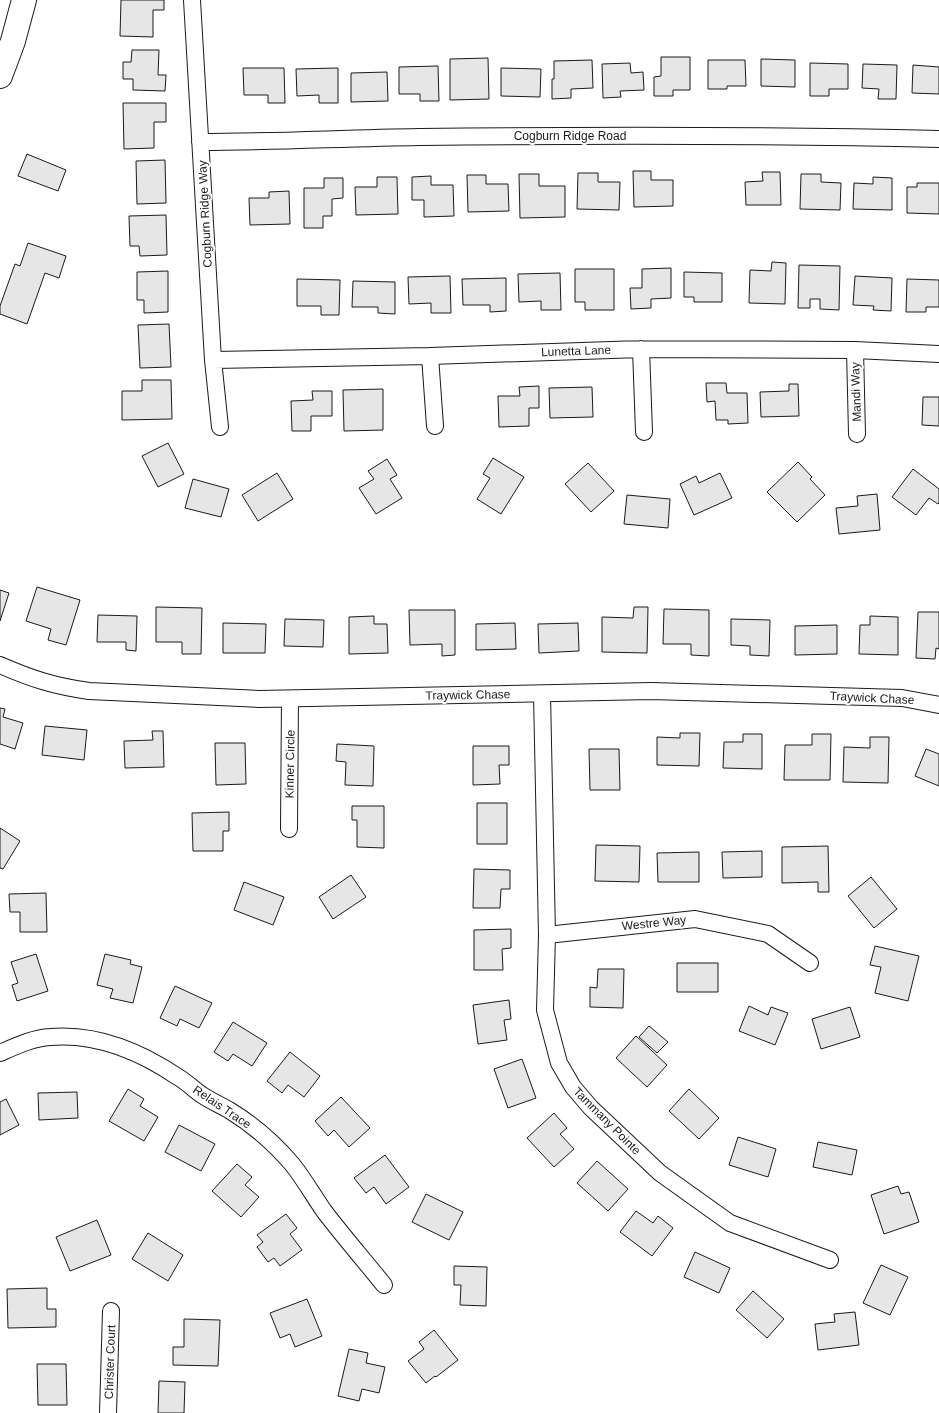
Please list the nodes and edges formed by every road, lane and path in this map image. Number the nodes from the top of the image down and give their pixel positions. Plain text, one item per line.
1 (24, 0) edge
2 (192, 0) edge
3 (0, 76) edge
4 (939, 139) edge
5 (200, 142) junction
6 (641, 349) junction
7 (855, 350) junction
8 (939, 354) edge
9 (430, 356) junction
10 (213, 360) junction
11 (435, 426) dead end
12 (220, 427) dead end
13 (644, 432) dead end
14 (857, 434) dead end
15 (0, 665) edge
16 (542, 694) junction
17 (290, 699) junction
18 (939, 705) edge
19 (289, 829) dead end
20 (547, 935) junction
21 (810, 963) dead end
22 (0, 1052) edge
23 (830, 1260) dead end
24 (384, 1285) dead end
25 (111, 1311) dead end
26 (108, 1413) edge

1 - 3 street
2 - 5 street, Cogburn Ridge Way
4 - 5 street, Cogburn Ridge Road
5 - 10 street, Cogburn Ridge Way
6 - 7 street, Lunetta Lane
6 - 9 street, Lunetta Lane
6 - 13 street
7 - 8 street, Lunetta Lane
7 - 14 street, Mandi Way
9 - 10 street, Lunetta Lane
9 - 11 street
10 - 12 street, Cogburn Ridge Way
15 - 17 street, Traywick Chase
16 - 17 street, Traywick Chase
16 - 18 street, Traywick Chase
16 - 20 street, Tammany Pointe
17 - 19 street, Kinner Circle
20 - 21 street, Westre Way
20 - 23 street, Tammany Pointe
22 - 24 street, Relais Trace
25 - 26 street, Christer Court

